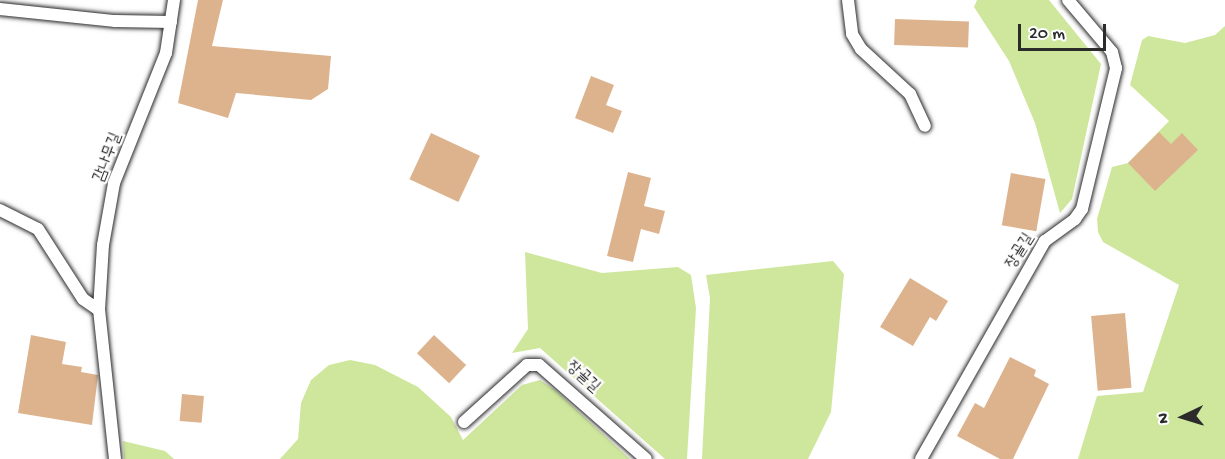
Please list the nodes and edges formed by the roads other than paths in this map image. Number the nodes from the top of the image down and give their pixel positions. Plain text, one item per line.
1 (174, 0) edge
2 (848, 0) edge
3 (1068, 0) edge
4 (0, 9) edge
5 (171, 22) junction
6 (925, 126) dead end
7 (0, 210) edge
8 (99, 310) junction
9 (464, 422) dead end
10 (115, 459) edge
11 (646, 459) edge
12 (921, 459) edge

1 - 5 lane, 감나무길
2 - 6 lane
3 - 12 lane, 장골길
4 - 5 lane
5 - 8 lane, 감나무길
7 - 8 lane
8 - 10 lane, 감나무길
9 - 11 lane, 장골길

